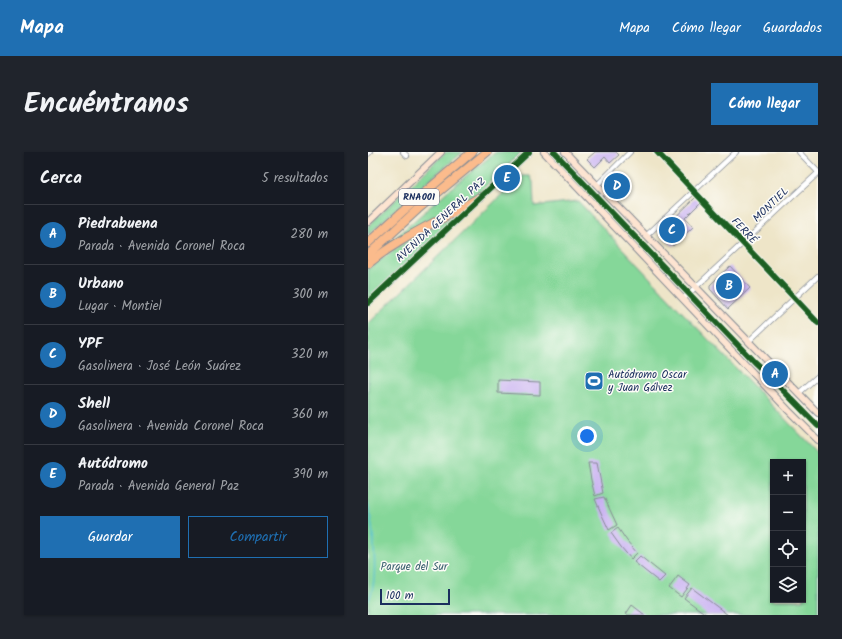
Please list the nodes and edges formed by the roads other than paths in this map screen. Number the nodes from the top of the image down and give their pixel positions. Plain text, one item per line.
1 (370, 152) edge
2 (403, 152) edge
3 (441, 152) edge
4 (472, 152) edge
5 (487, 152) edge
6 (529, 152) edge
7 (544, 152) edge
8 (565, 152) edge
9 (630, 152) edge
10 (657, 152) edge
11 (736, 152) edge
12 (799, 152) edge
13 (368, 154) edge
14 (407, 156) dead end
15 (818, 172) edge
16 (597, 185) junction
17 (693, 191) junction
18 (480, 197) junction
19 (368, 222) edge
20 (646, 236) junction
21 (368, 243) edge
22 (743, 244) junction
23 (368, 255) edge
24 (368, 264) edge
25 (818, 276) edge
26 (696, 287) junction
27 (795, 298) junction
28 (683, 299) junction
29 (368, 303) edge
30 (818, 323) edge
31 (749, 341) junction
32 (818, 376) edge
33 (799, 393) junction
34 (818, 413) edge
35 (818, 440) edge

1 - 13 street
2 - 14 street
3 - 19 main road
4 - 21 highway, RNA001
5 - 23 highway, AVENIDA GENERAL PAZ / RNA001
6 - 18 main road, AVENIDA GENERAL PAZ
7 - 28 main road
8 - 16 main road
9 - 16 street
10 - 17 street, FERRÉ
11 - 17 street
12 - 15 street
15 - 22 street, MONTIEL
16 - 20 main road
17 - 20 street
17 - 22 street, FERRÉ
18 - 24 highway
18 - 29 main road, AVENIDA GENERAL PAZ
20 - 26 main road
22 - 26 street, MONTIEL
22 - 27 street, FERRÉ
25 - 27 street
26 - 28 street, MONTIEL
26 - 31 main road
27 - 30 street, FERRÉ
27 - 31 street
28 - 35 main road
31 - 33 main road
32 - 33 street
33 - 34 main road

